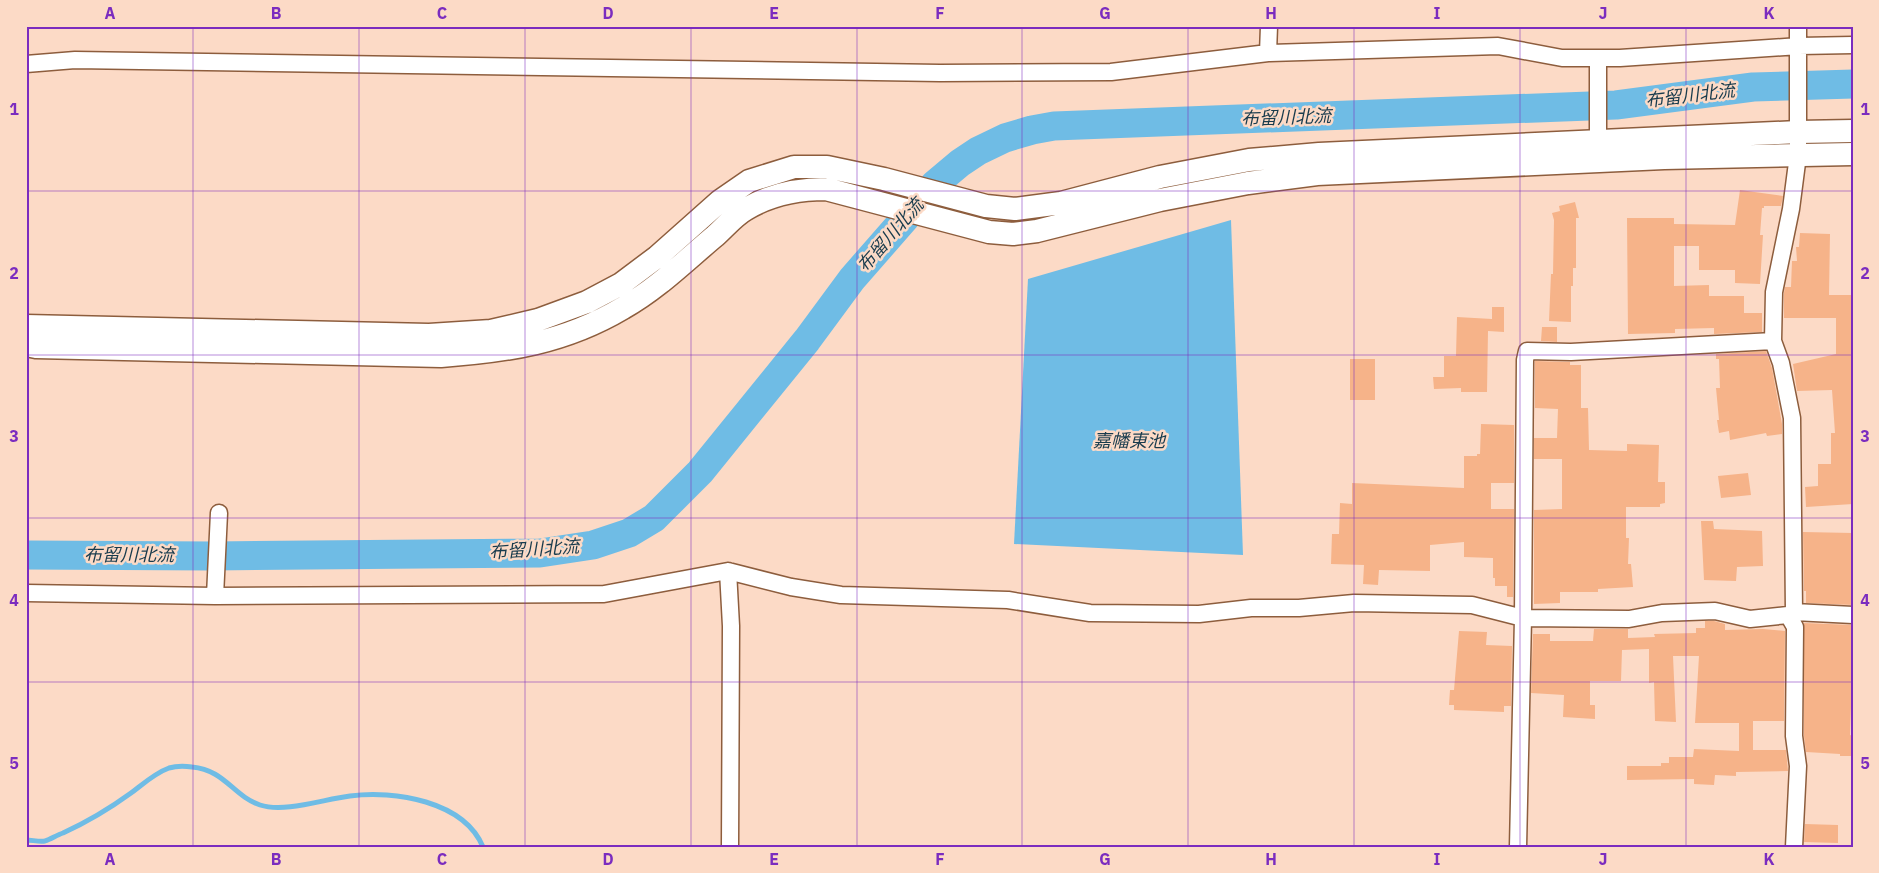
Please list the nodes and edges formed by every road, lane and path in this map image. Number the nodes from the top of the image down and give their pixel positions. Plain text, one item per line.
1 (1269, 26) edge
2 (1798, 26) edge
3 (1853, 45) edge
4 (1799, 51) junction
5 (1268, 53) junction
6 (1598, 62) junction
7 (26, 64) edge
8 (1798, 125) junction
9 (1853, 131) edge
10 (1598, 143) junction
11 (1853, 154) edge
12 (1798, 155) junction
13 (26, 326) edge
14 (1773, 341) junction
15 (26, 345) edge
16 (218, 512) dead end
17 (728, 571) junction
18 (216, 589) junction
19 (26, 592) edge
20 (1791, 614) junction
21 (1853, 614) edge
22 (1523, 618) junction
23 (730, 847) edge
24 (1518, 847) edge
25 (1794, 847) edge

1 - 5 street
2 - 4 street
3 - 4 street
4 - 6 street
4 - 8 street
5 - 6 street
5 - 7 street
6 - 10 street
8 - 9 street
8 - 10 street
8 - 12 street
10 - 12 street
10 - 13 street
10 - 15 street
11 - 12 street
12 - 14 street
14 - 20 street
14 - 22 street
16 - 18 street
17 - 18 street
17 - 22 street
17 - 23 street
18 - 19 street
20 - 21 street
20 - 22 street
20 - 25 street
22 - 24 street

